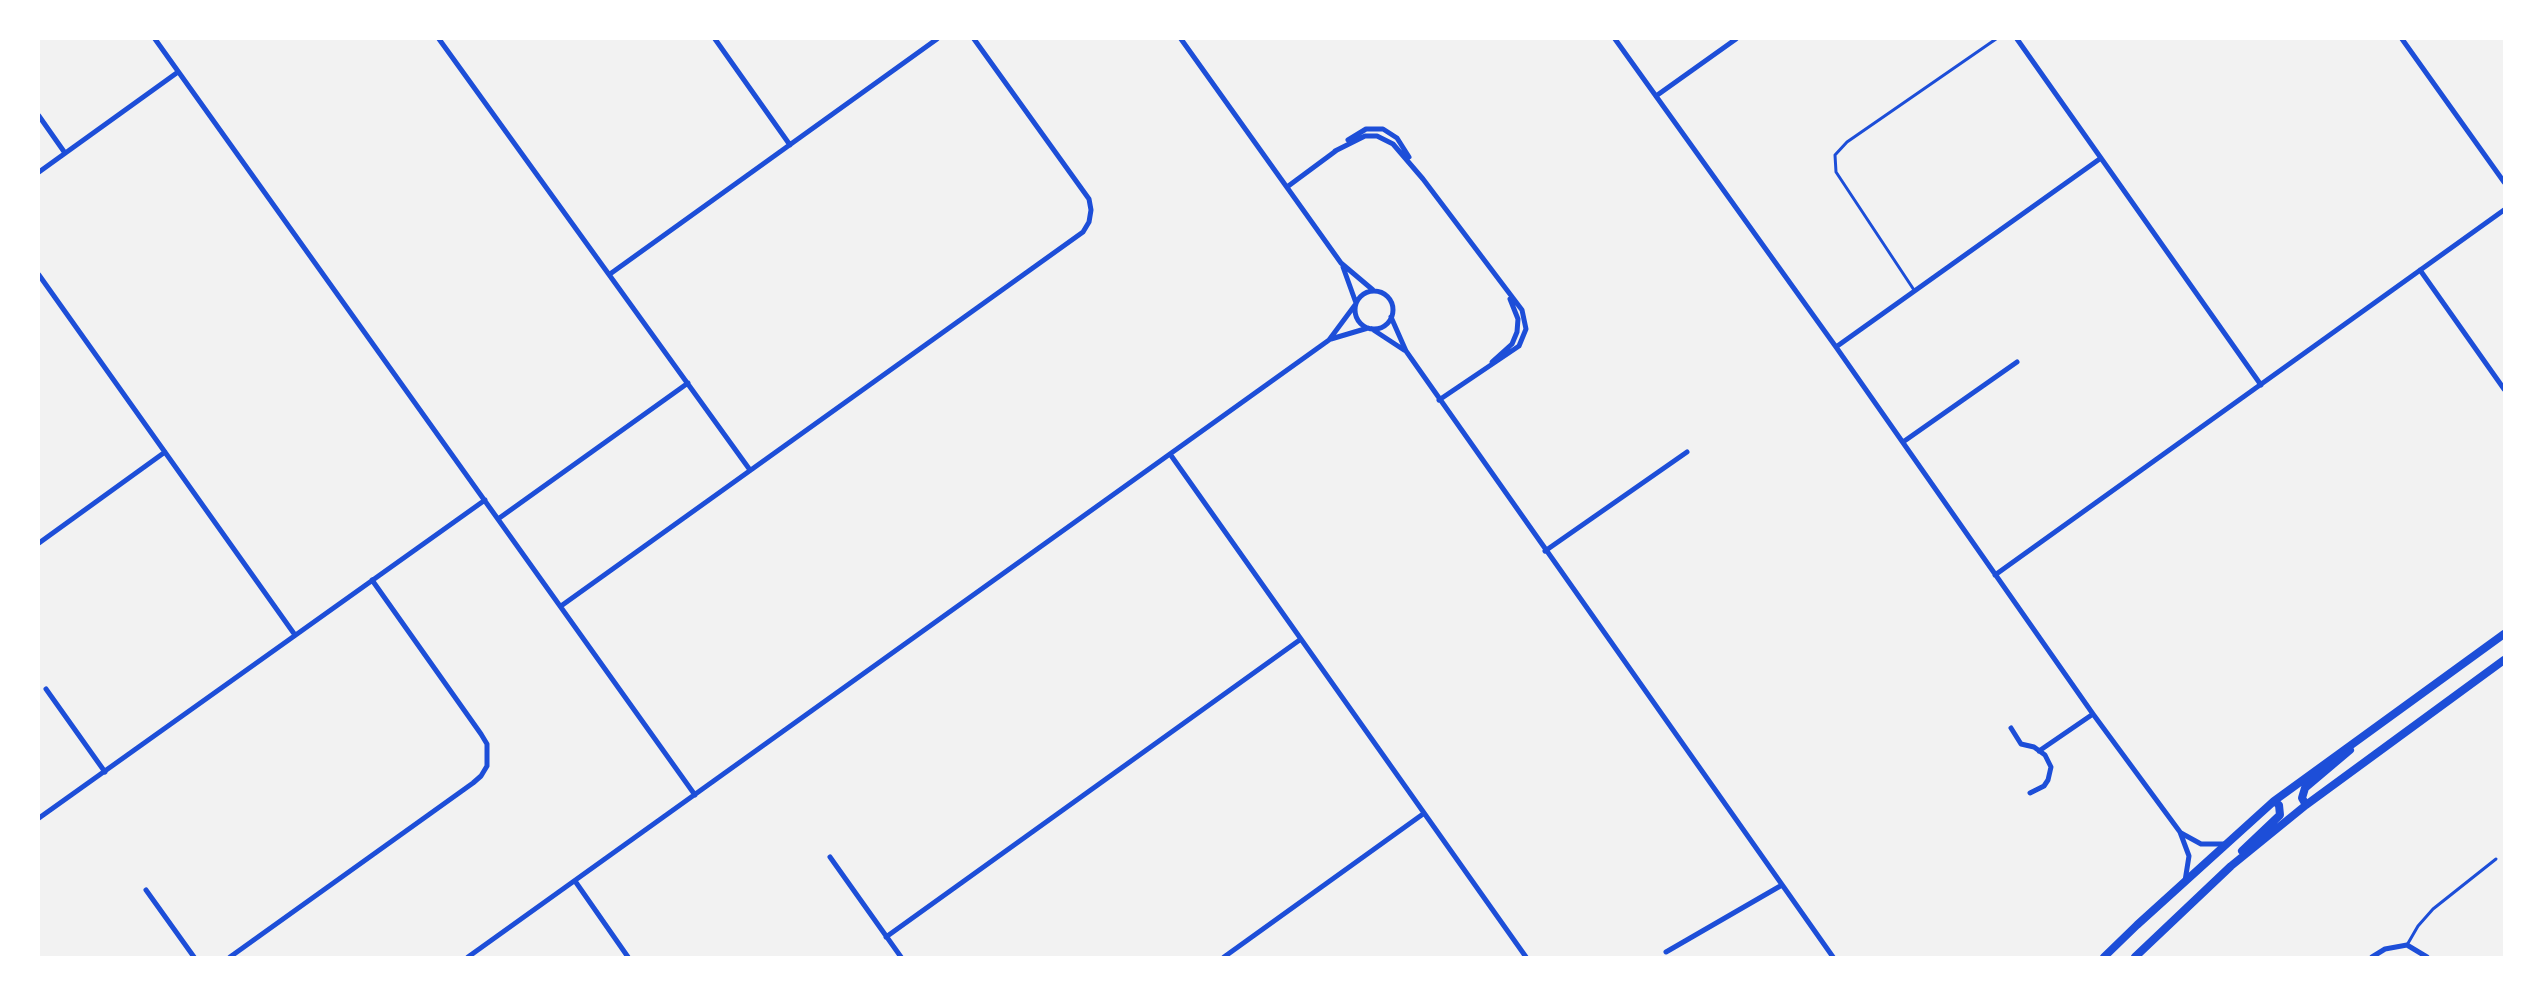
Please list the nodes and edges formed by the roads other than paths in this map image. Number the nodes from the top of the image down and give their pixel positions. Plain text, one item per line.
1 (155, 39) edge
2 (440, 39) edge
3 (715, 39) edge
4 (937, 39) edge
5 (975, 39) edge
6 (1181, 39) edge
7 (1615, 39) edge
8 (1736, 39) edge
9 (1996, 39) edge
10 (2017, 39) edge
11 (2402, 39) edge
12 (178, 72) junction
13 (1656, 96) junction
14 (39, 116) edge
15 (790, 145) junction
16 (65, 153) junction
17 (2100, 158) junction
18 (39, 172) edge
19 (2504, 182) edge
20 (1287, 187) junction
21 (2504, 210) edge
22 (1341, 263) junction
23 (2420, 270) junction
24 (610, 274) junction
25 (39, 275) edge
26 (1373, 291) junction
27 (1914, 291) junction
28 (1355, 304) junction
29 (1391, 317) junction
30 (1370, 328) junction
31 (1329, 340) junction
32 (1836, 347) junction
33 (1406, 351) junction
34 (2017, 362) dead end
35 (688, 383) junction
36 (2261, 385) junction
37 (2504, 388) edge
38 (1439, 400) junction
39 (1903, 442) junction
40 (165, 452) junction
41 (1688, 452) dead end
42 (1170, 454) junction
43 (750, 470) junction
44 (485, 500) junction
45 (498, 519) junction
46 (39, 543) edge
47 (1545, 551) junction
48 (1995, 574) junction
49 (372, 580) junction
50 (561, 606) junction
51 (2504, 634) edge
52 (296, 635) junction
53 (1301, 639) junction
54 (2504, 660) edge
55 (46, 689) dead end
56 (2093, 714) junction
57 (2011, 728) dead end
58 (2358, 740) junction
59 (2039, 751) junction
60 (105, 772) junction
61 (2030, 794) dead end
62 (695, 795) junction
63 (2274, 801) junction
64 (2306, 805) junction
65 (1423, 814) junction
66 (39, 818) edge
67 (2180, 832) junction
68 (2226, 844) junction
69 (830, 857) dead end
70 (2496, 859) dead end
71 (2231, 866) junction
72 (575, 881) junction
73 (2185, 881) junction
74 (1782, 885) junction
75 (146, 890) dead end
76 (886, 936) junction
77 (2407, 945) junction
78 (1666, 952) dead end
79 (194, 957) edge
80 (230, 957) edge
81 (468, 957) edge
82 (628, 957) edge
83 (901, 957) edge
84 (1224, 957) edge
85 (1526, 957) edge
86 (1833, 957) edge
87 (2104, 957) edge
88 (2134, 957) edge
89 (2372, 957) edge
90 (2427, 957) edge

1 - 12 street
2 - 24 street
3 - 15 street
4 - 15 street
5 - 43 street
6 - 20 street
7 - 13 street
8 - 13 street
9 - 27 lane
10 - 17 street
11 - 19 street
12 - 16 street
12 - 44 street
13 - 32 street
14 - 16 street
15 - 24 street
16 - 18 street
17 - 27 street
17 - 36 street
20 - 22 street
20 - 38 street
21 - 23 street
22 - 26 street
22 - 28 street
23 - 36 street
23 - 37 street
24 - 35 street
25 - 40 street
26 - 28 street
26 - 29 street
27 - 32 street
28 - 30 street
28 - 31 street
29 - 30 street
29 - 33 street
30 - 31 street
30 - 33 street
31 - 42 street
32 - 39 street
33 - 38 street
34 - 39 street
35 - 43 street
35 - 45 street
36 - 48 street
38 - 47 street
39 - 48 street
40 - 46 street
40 - 52 street
41 - 47 street
42 - 53 street
42 - 62 street
43 - 50 street
44 - 45 street
44 - 49 street
45 - 50 street
47 - 74 street
48 - 56 street
49 - 52 street
49 - 80 street
50 - 62 street
51 - 58 main road
52 - 60 street
53 - 65 street
53 - 76 street
54 - 64 main road
55 - 60 street
56 - 59 street
56 - 67 street
57 - 59 street
58 - 63 main road
58 - 64 main road
59 - 61 street
60 - 66 street
62 - 72 street
63 - 68 main road
63 - 71 main road
64 - 71 main road
65 - 84 street
65 - 85 street
67 - 68 street
67 - 73 street
68 - 73 main road
69 - 76 street
70 - 77 lane
71 - 88 main road
72 - 81 street
72 - 82 street
73 - 87 main road
74 - 78 street
74 - 86 street
75 - 79 street
76 - 83 street
77 - 89 street
77 - 90 street

